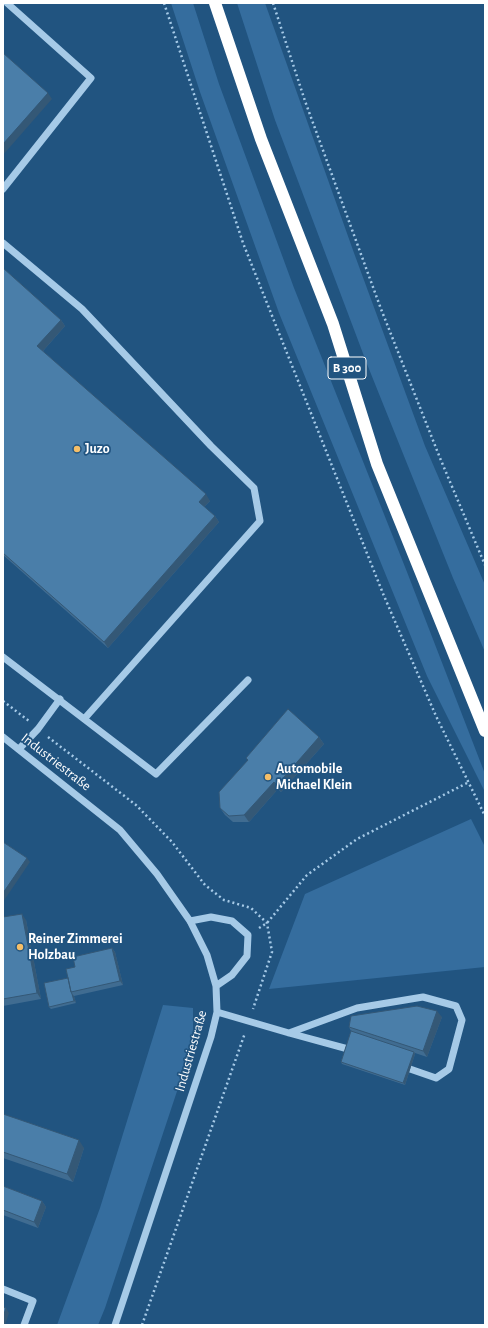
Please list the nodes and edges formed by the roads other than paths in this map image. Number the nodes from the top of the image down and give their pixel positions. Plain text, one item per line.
1 (7, 3) edge
2 (215, 3) edge
3 (3, 189) edge
4 (3, 243) edge
5 (3, 657) edge
6 (248, 680) dead end
7 (60, 700) junction
8 (85, 718) junction
9 (485, 731) edge
10 (3, 738) edge
11 (19, 749) junction
12 (190, 921) junction
13 (216, 986) junction
14 (217, 1012) junction
15 (289, 1033) junction
16 (348, 1049) edge
17 (410, 1070) edge
18 (3, 1289) edge
19 (24, 1325) edge
20 (115, 1325) edge

1 - 3 street
2 - 9 highway, B 300
4 - 8 street
5 - 7 street
6 - 8 street
7 - 8 street
7 - 11 street
10 - 11 street, Industriestraße
11 - 12 street, Industriestraße
12 - 13 street, Industriestraße
12 - 13 street
13 - 14 street, Industriestraße
14 - 15 street
14 - 20 street, Industriestraße
15 - 16 street
15 - 17 street
18 - 19 street

